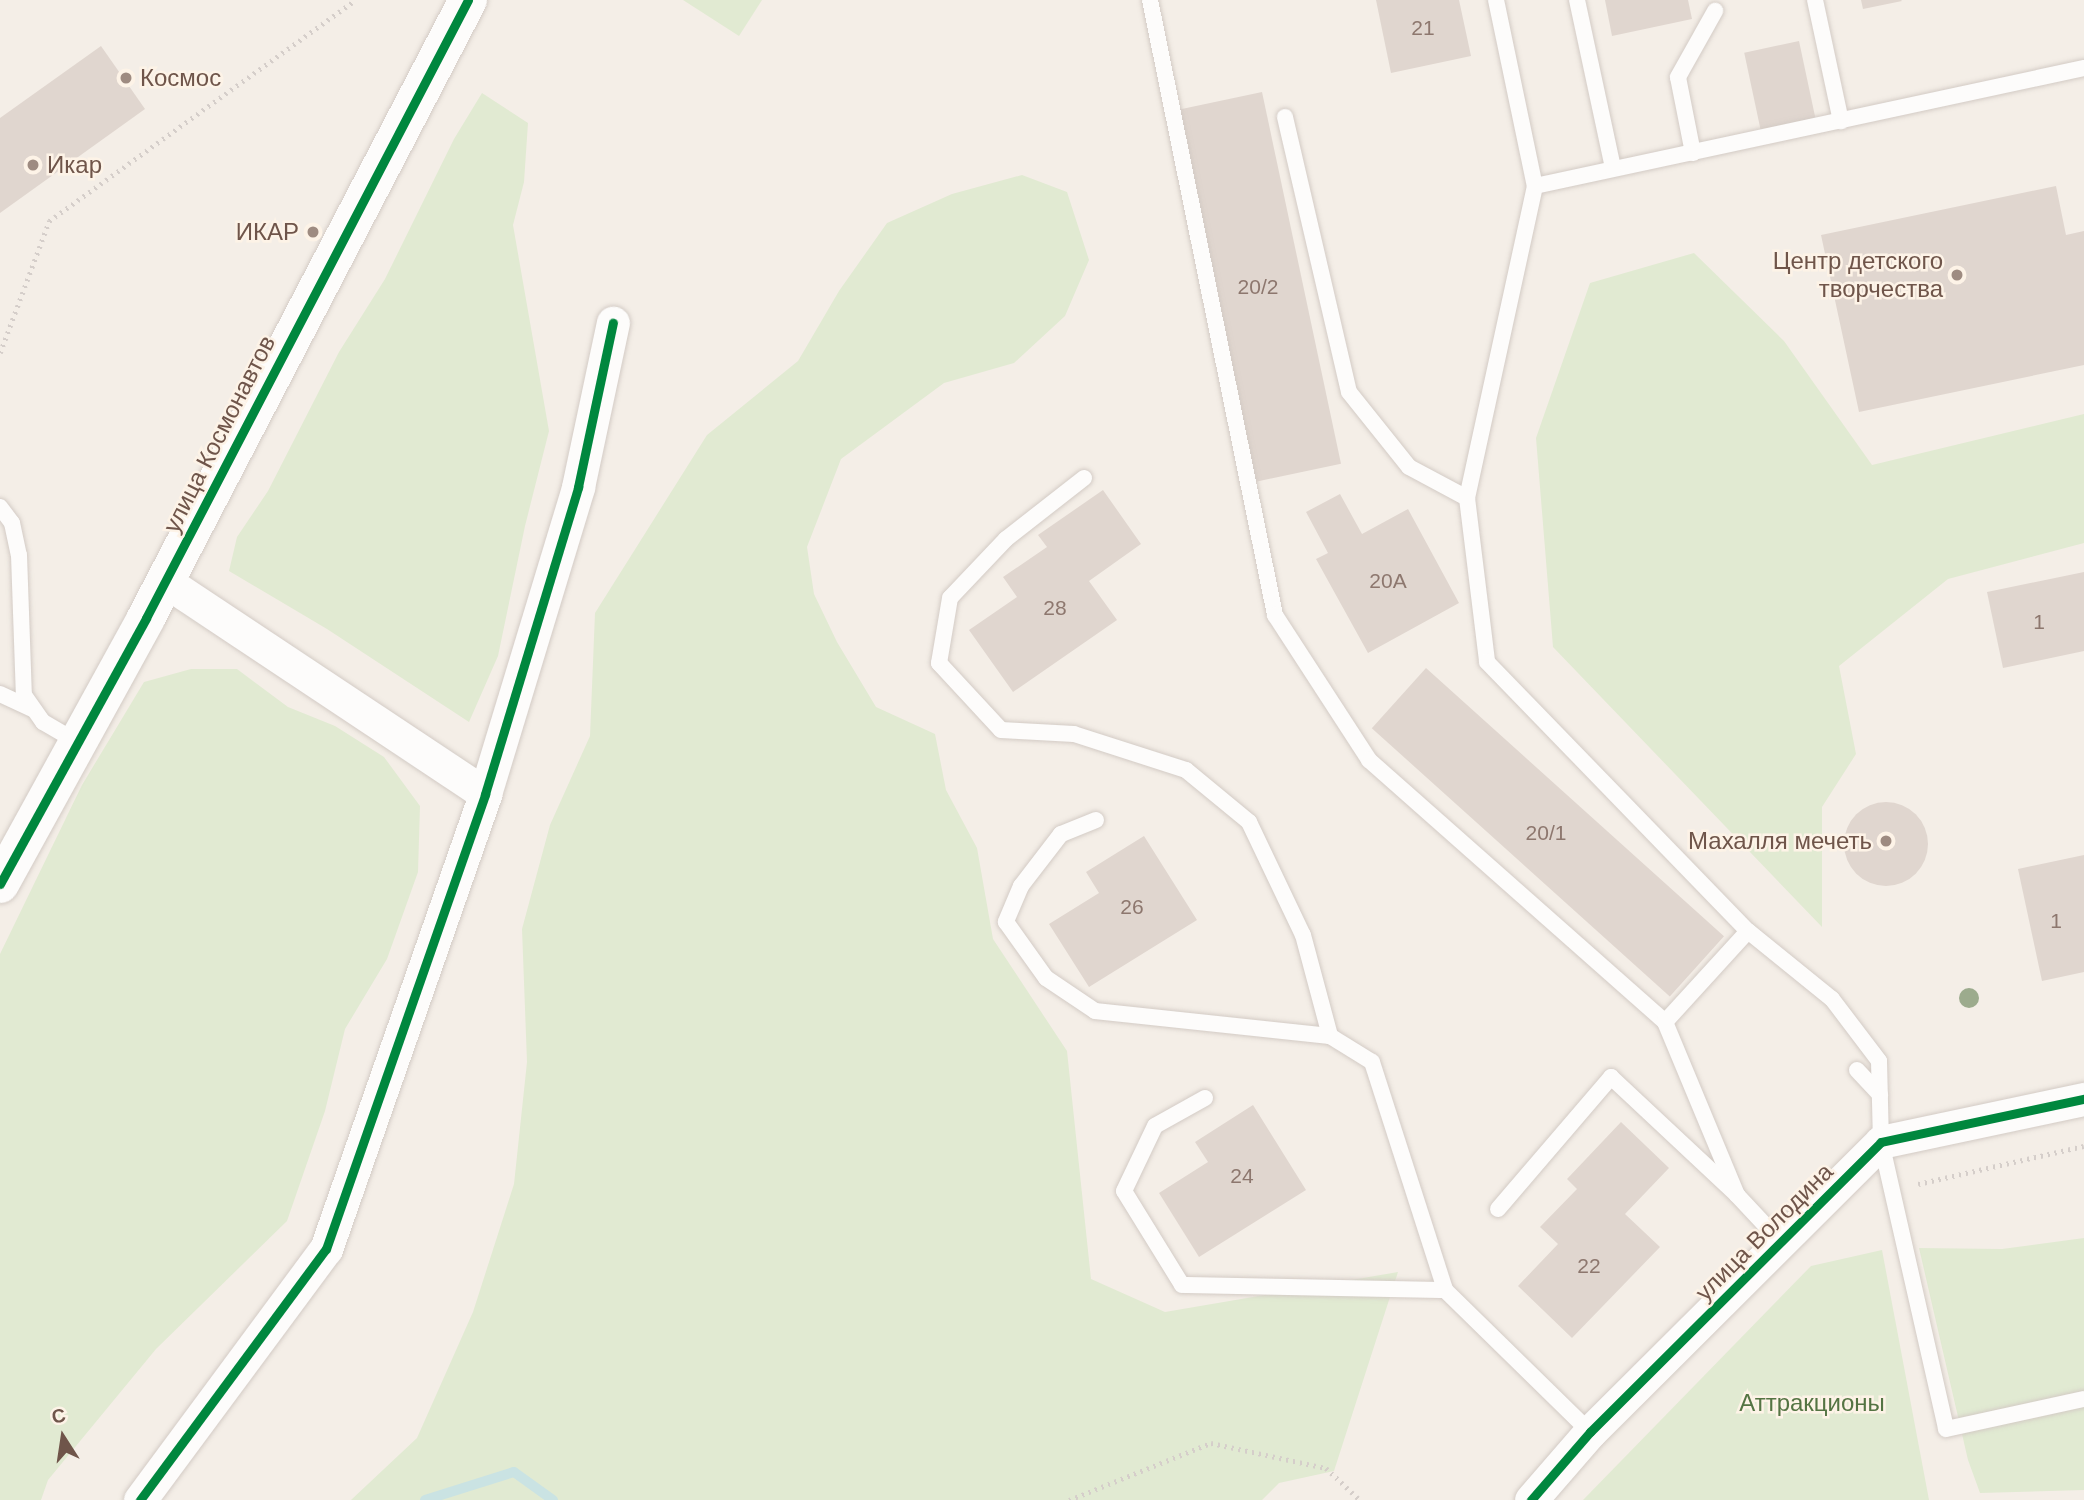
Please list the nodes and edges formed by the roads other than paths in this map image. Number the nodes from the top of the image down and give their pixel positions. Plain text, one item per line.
1 (468, 0) edge
2 (1150, 0) edge
3 (1496, 0) edge
4 (1577, 0) edge
5 (1815, 0) edge
6 (1715, 11) dead end
7 (2084, 68) edge
8 (1285, 117) dead end
9 (1841, 121) junction
10 (1693, 153) junction
11 (1613, 169) junction
12 (1535, 186) junction
13 (613, 323) dead end
14 (1084, 478) dead end
15 (1467, 498) junction
16 (0, 508) edge
17 (165, 581) junction
18 (0, 694) edge
19 (32, 709) junction
20 (79, 743) junction
21 (485, 794) junction
22 (1096, 820) dead end
23 (0, 884) edge
24 (1748, 931) junction
25 (1665, 1022) junction
26 (1330, 1036) junction
27 (1857, 1070) dead end
28 (1881, 1095) junction
29 (1205, 1098) dead end
30 (2084, 1099) edge
31 (1881, 1143) junction
32 (1737, 1195) junction
33 (1498, 1209) dead end
34 (1781, 1242) junction
35 (1445, 1290) junction
36 (2084, 1399) edge
37 (1590, 1432) junction
38 (141, 1500) edge
39 (1531, 1500) edge

1 - 17 street, улица Космонавтов
2 - 25 lane
3 - 12 lane
4 - 11 lane
5 - 9 lane
6 - 10 lane
7 - 9 lane
8 - 15 lane
9 - 10 lane
10 - 11 lane
11 - 12 lane
12 - 15 lane
13 - 21 street
14 - 26 lane
15 - 24 lane
16 - 19 lane
17 - 20 street, улица Космонавтов
17 - 21 street
18 - 19 lane
19 - 20 lane
20 - 23 street, улица Космонавтов
21 - 38 street
22 - 26 lane
24 - 25 lane
24 - 28 lane
25 - 32 lane
26 - 35 lane
27 - 28 lane
28 - 31 lane
29 - 35 lane
30 - 31 street
31 - 34 street, улица Володина
31 - 36 lane
32 - 33 lane
32 - 34 lane
34 - 37 street, улица Володина
35 - 37 lane
37 - 39 street, улица Володина

